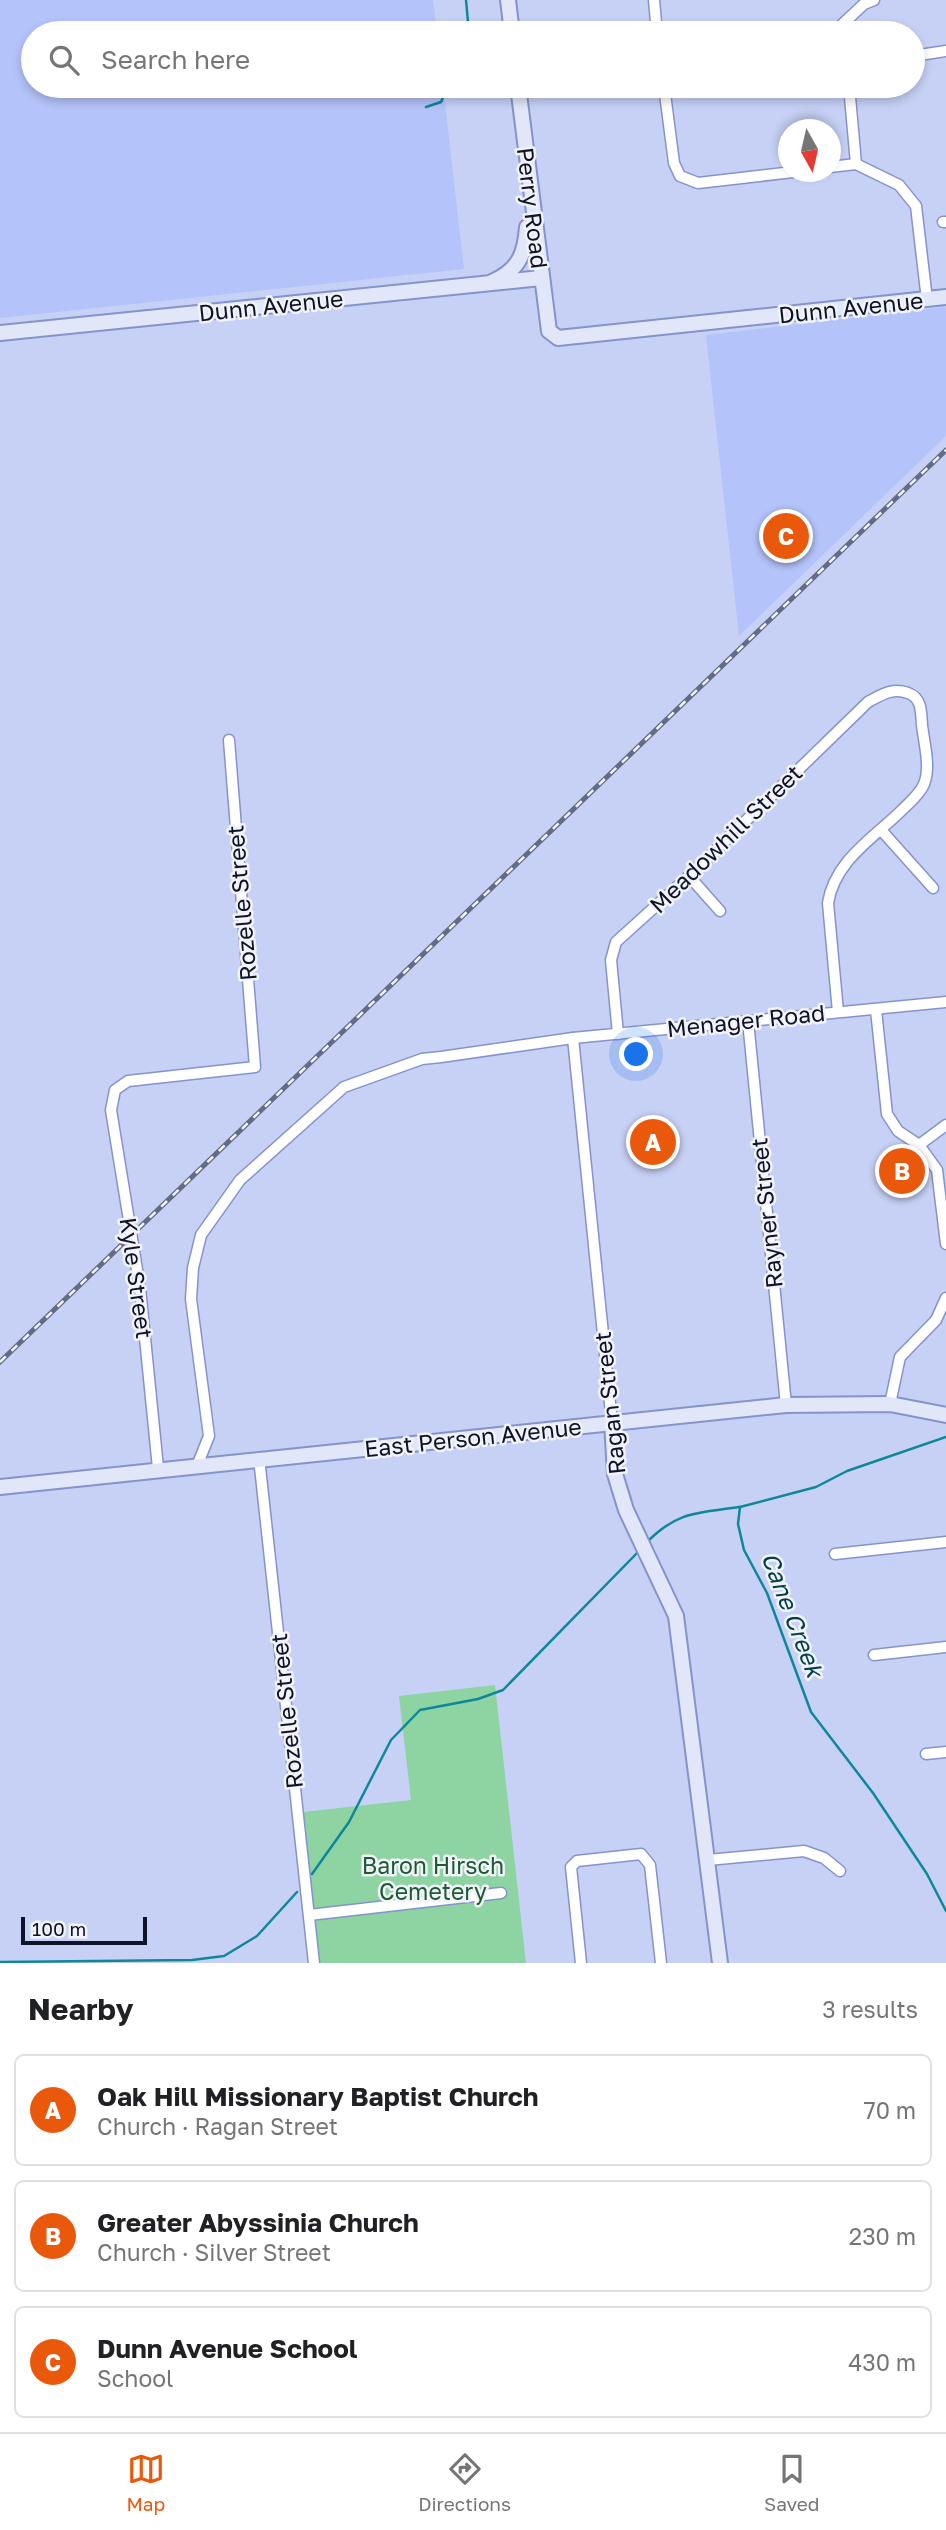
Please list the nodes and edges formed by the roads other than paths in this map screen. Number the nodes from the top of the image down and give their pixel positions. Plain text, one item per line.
1 (508, 0) edge
2 (654, 0) edge
3 (874, 0) edge
4 (511, 21) edge
5 (656, 21) edge
6 (850, 21) edge
7 (946, 51) edge
8 (925, 54) edge
9 (519, 98) edge
10 (666, 98) edge
11 (850, 98) edge
12 (856, 164) junction
13 (841, 166) edge
14 (778, 174) edge
15 (530, 189) junction
16 (541, 278) junction
17 (488, 284) junction
18 (946, 297) edge
19 (927, 300) junction
20 (550, 331) joint
21 (0, 333) edge
22 (229, 740) dead end
23 (882, 831) junction
24 (689, 876) junction
25 (933, 888) dead end
26 (720, 911) dead end
27 (946, 1002) edge
28 (876, 1010) junction
29 (838, 1012) junction
30 (748, 1021) junction
31 (618, 1034) junction
32 (573, 1038) junction
33 (116, 1090) joint
34 (946, 1125) edge
35 (919, 1145) junction
36 (946, 1244) edge
37 (946, 1298) edge
38 (890, 1404) junction
39 (786, 1405) junction
40 (946, 1415) edge
41 (612, 1423) junction
42 (259, 1458) junction
43 (197, 1466) junction
44 (158, 1468) junction
45 (0, 1487) edge
46 (946, 1542) edge
47 (835, 1554) dead end
48 (946, 1647) edge
49 (874, 1655) dead end
50 (946, 1752) edge
51 (926, 1754) dead end
52 (708, 1860) junction
53 (839, 1871) dead end
54 (501, 1893) dead end
55 (309, 1915) junction
56 (314, 1963) edge
57 (581, 1963) edge
58 (661, 1963) edge
59 (720, 1963) edge

1 - 4 main road
2 - 5 street
3 - 6 street
7 - 8 street
9 - 15 main road, Perry Road
10 - 14 street
11 - 12 street
12 - 13 street
12 - 19 street
15 - 16 main road, Perry Road
15 - 17 main road
16 - 17 main road, Dunn Avenue
16 - 20 main road, Perry Road
17 - 21 main road, Dunn Avenue
18 - 19 main road, Dunn Avenue
19 - 20 main road, Dunn Avenue
22 - 33 street, Rozelle Street
23 - 24 street, Meadowhill Street
23 - 25 street
23 - 29 street
24 - 26 street
24 - 31 street, Meadowhill Street
27 - 28 street, Menager Road
28 - 29 street, Menager Road
28 - 35 street
29 - 30 street, Menager Road
30 - 31 street, Menager Road
30 - 39 street, Rayner Street
31 - 32 street, Menager Road
32 - 41 street, Ragan Street
32 - 43 street, Menager Road
33 - 44 street, Kyle Street
34 - 35 street
35 - 36 street
37 - 38 street
38 - 39 main road, East Person Avenue
38 - 40 main road, East Person Avenue
39 - 41 main road, East Person Avenue
41 - 42 main road, East Person Avenue
41 - 52 main road, Ragan Street
42 - 43 main road, East Person Avenue
42 - 55 street, Rozelle Street
43 - 44 main road, East Person Avenue
44 - 45 main road, East Person Avenue
46 - 47 street
48 - 49 street
50 - 51 street
52 - 53 street
52 - 59 main road, Ragan Street
54 - 55 street
55 - 56 street, Rozelle Street
57 - 58 street

